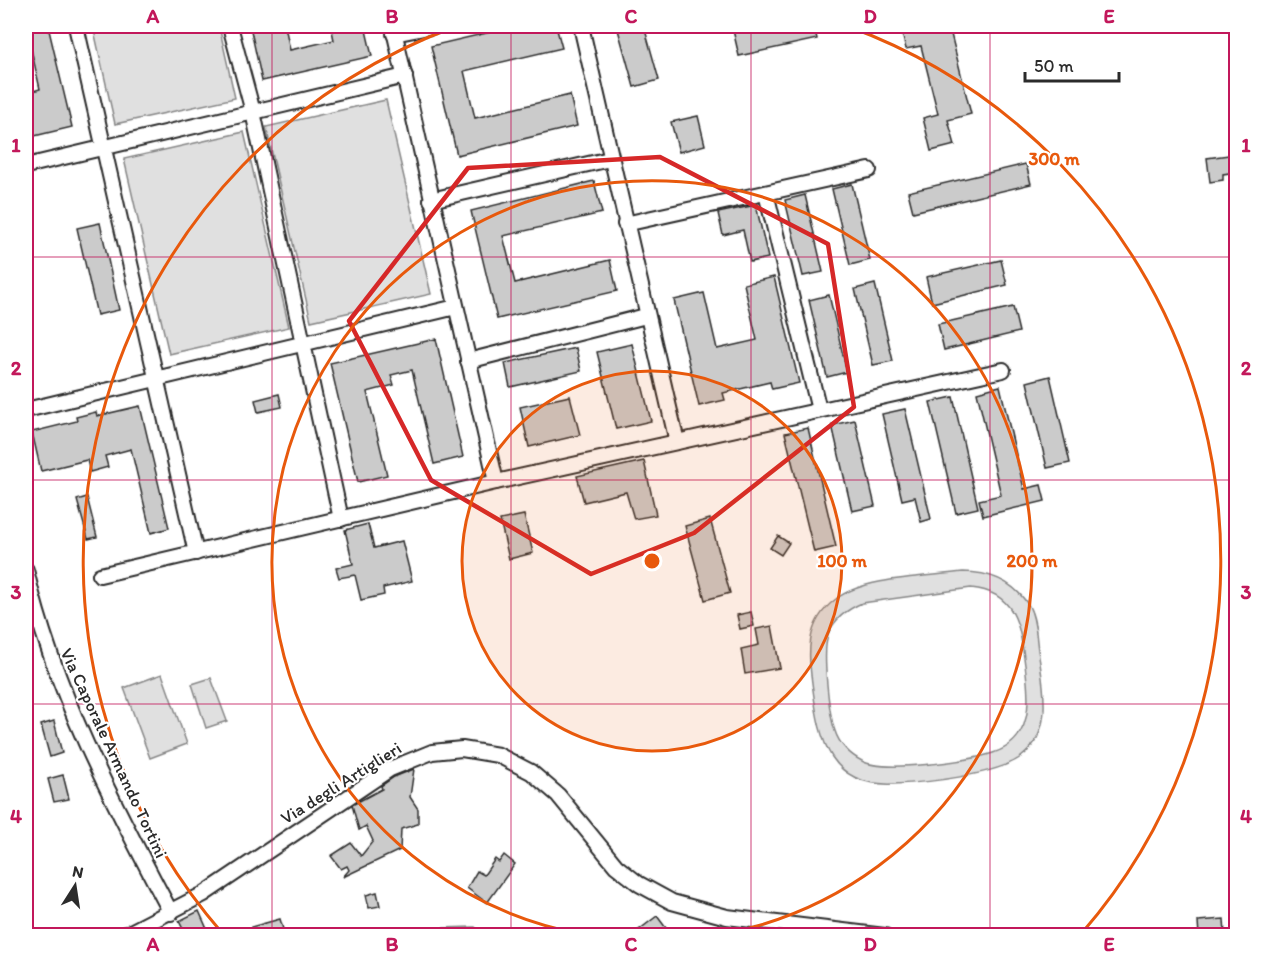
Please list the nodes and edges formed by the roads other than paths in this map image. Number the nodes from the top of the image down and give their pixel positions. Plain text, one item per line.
1 (76, 26) edge
2 (230, 26) edge
3 (434, 26) edge
4 (581, 26) edge
5 (393, 30) edge
6 (405, 76) junction
7 (253, 112) junction
8 (104, 147) junction
9 (610, 159) junction
10 (26, 166) edge
11 (869, 170) dead end
12 (766, 193) junction
13 (431, 200) junction
14 (625, 224) junction
15 (456, 308) junction
16 (646, 316) junction
17 (303, 344) junction
18 (468, 361) junction
19 (1003, 370) dead end
20 (156, 379) junction
21 (26, 410) edge
22 (819, 410) junction
23 (677, 442) junction
24 (496, 482) junction
25 (341, 519) junction
26 (196, 553) junction
27 (26, 570) edge
28 (100, 575) dead end
29 (171, 913) junction
30 (123, 936) edge
31 (885, 936) edge

1 - 8 street
2 - 7 street
3 - 5 street
4 - 9 street
5 - 6 street
6 - 7 street
6 - 13 street
7 - 8 street
7 - 17 street
8 - 10 street
8 - 20 street
9 - 13 street
9 - 14 street
11 - 12 street
12 - 14 street
12 - 22 street
13 - 15 street
14 - 16 street
15 - 17 street
15 - 18 street
16 - 18 street
16 - 23 street
17 - 20 street
17 - 25 street
18 - 24 street
19 - 22 street
20 - 21 street
20 - 26 street
22 - 23 street
23 - 24 street
24 - 25 street
25 - 26 street
26 - 28 street
27 - 29 street, Via Caporale Armando Tortini
29 - 30 street, Via degli Artiglieri
29 - 31 street, Via degli Artiglieri

